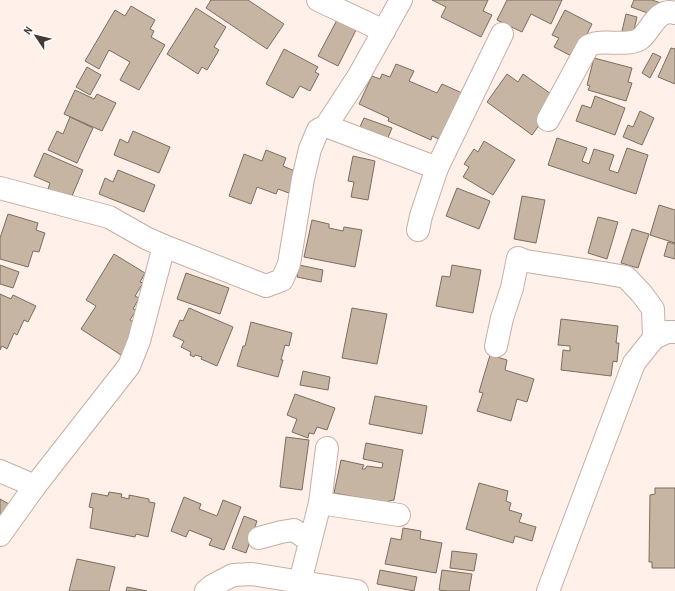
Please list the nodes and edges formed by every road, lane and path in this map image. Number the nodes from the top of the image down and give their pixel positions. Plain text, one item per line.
1 (318, 0) edge
2 (401, 0) edge
3 (675, 12) edge
4 (384, 31) junction
5 (502, 34) dead end
6 (548, 120) dead end
7 (326, 126) junction
8 (437, 168) junction
9 (0, 188) edge
10 (418, 230) dead end
11 (164, 246) junction
12 (675, 332) edge
13 (654, 338) junction
14 (496, 346) dead end
15 (327, 448) dead end
16 (0, 471) edge
17 (35, 486) junction
18 (320, 503) junction
19 (399, 515) dead end
20 (0, 535) edge
21 (259, 538) dead end
22 (310, 540) junction
23 (300, 582) junction
24 (206, 591) edge
25 (357, 591) edge
26 (548, 591) edge

1 - 4 street
2 - 4 street
3 - 6 street
4 - 7 street
5 - 8 street
7 - 8 street
7 - 11 street
8 - 10 street
9 - 11 street
11 - 17 street
12 - 13 street
13 - 14 street
13 - 26 street
15 - 18 street
16 - 17 street
17 - 20 street
18 - 19 street
18 - 22 street
21 - 22 street
22 - 23 street
23 - 24 street
23 - 25 street

